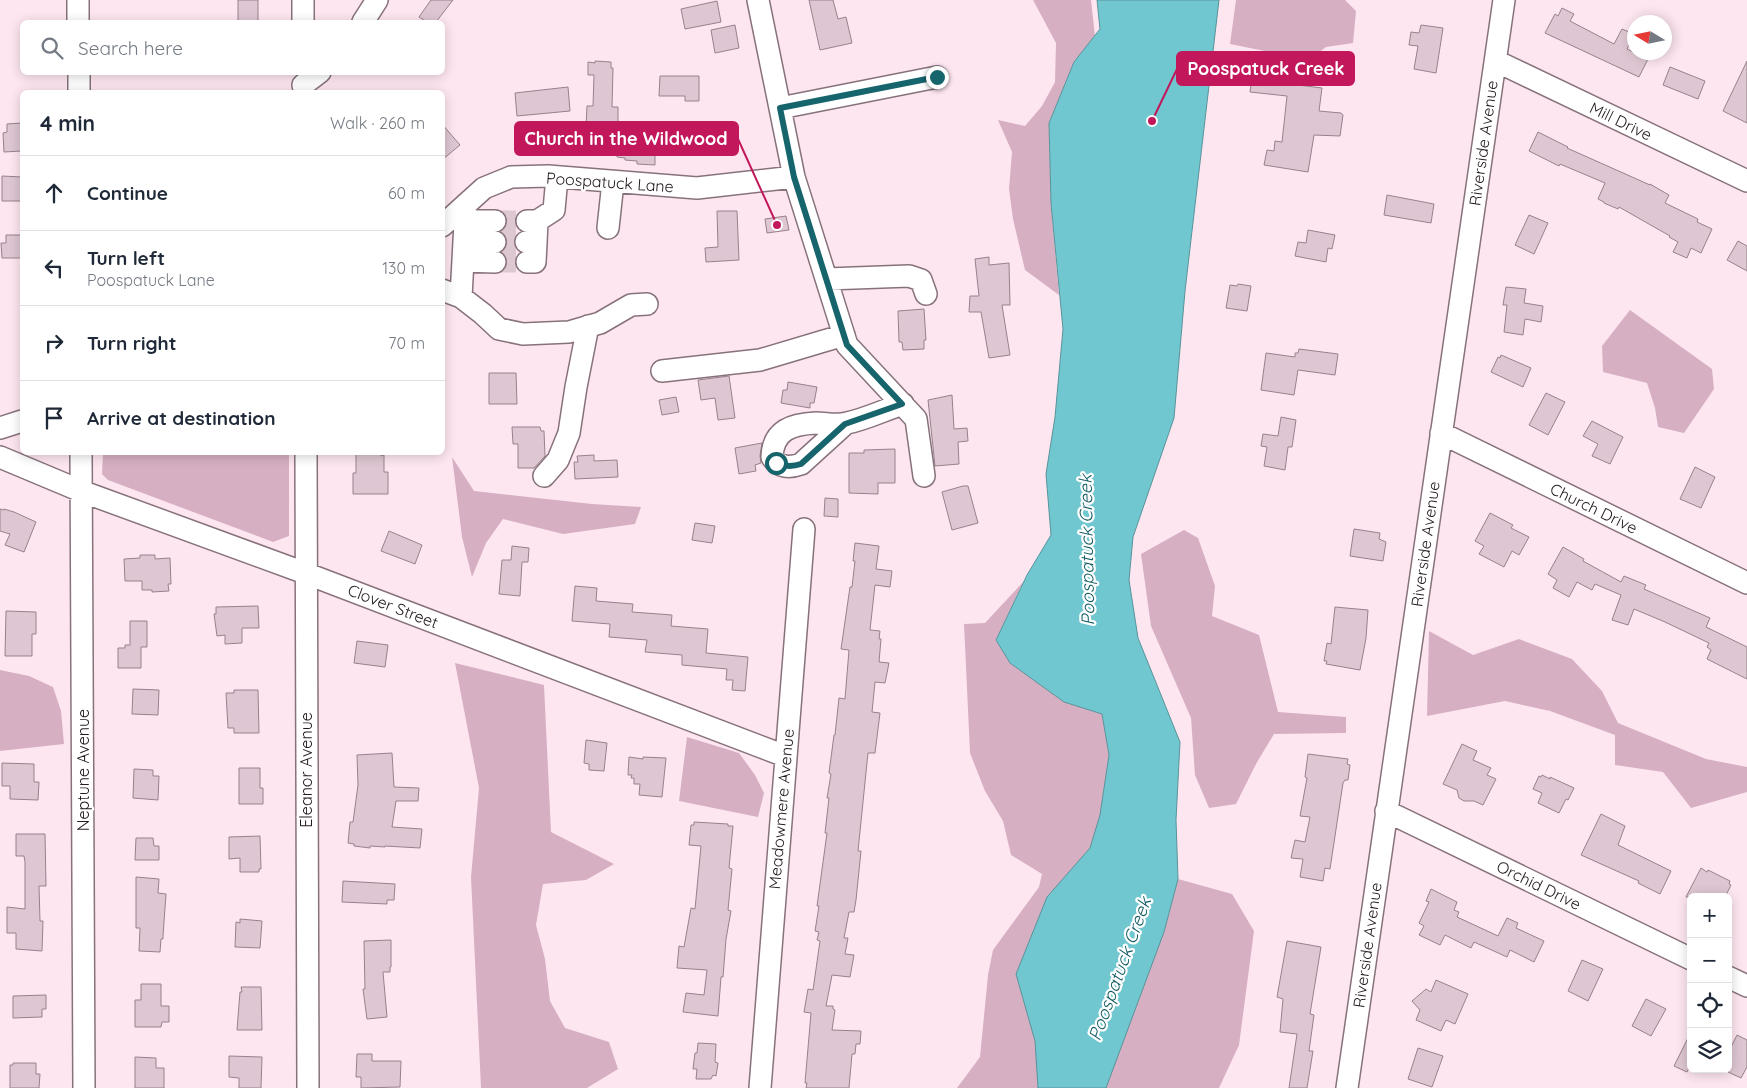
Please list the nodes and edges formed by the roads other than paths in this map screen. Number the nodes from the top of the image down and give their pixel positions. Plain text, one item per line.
1 (78, 0) edge
2 (303, 0) edge
3 (378, 0) edge
4 (758, 0) edge
5 (1504, 0) edge
6 (78, 20) edge
7 (303, 20) edge
8 (364, 20) edge
9 (1496, 61) junction
10 (79, 75) edge
11 (315, 75) edge
12 (937, 77) dead end
13 (303, 83) edge
14 (79, 90) edge
15 (780, 108) junction
16 (558, 177) junction
17 (794, 177) junction
18 (613, 182) junction
19 (1747, 182) edge
20 (466, 212) junction
21 (495, 221) tunnel mouth
22 (445, 224) edge
23 (608, 228) dead end
24 (530, 249) dead end
25 (464, 252) junction
26 (495, 252) tunnel mouth
27 (827, 279) junction
28 (452, 294) edge
29 (926, 294) dead end
30 (647, 304) dead end
31 (588, 326) junction
32 (846, 340) junction
33 (662, 371) dead end
34 (902, 404) junction
35 (20, 422) edge
36 (845, 424) dead end
37 (0, 428) edge
38 (1441, 433) junction
39 (81, 455) edge
40 (306, 455) edge
41 (0, 457) edge
42 (544, 476) dead end
43 (924, 476) dead end
44 (81, 492) junction
45 (804, 529) dead end
46 (305, 573) junction
47 (1747, 583) edge
48 (785, 756) junction
49 (1386, 812) junction
50 (1687, 957) edge
51 (1732, 979) edge
52 (1747, 986) edge
53 (84, 1088) edge
54 (308, 1088) edge
55 (760, 1088) edge
56 (1347, 1088) edge

1 - 6 street
2 - 7 street
3 - 8 street
4 - 15 street
5 - 9 street, Riverside Avenue
9 - 19 street, Mill Drive
9 - 38 street, Riverside Avenue
10 - 14 street
11 - 13 street
12 - 15 street
15 - 17 street
16 - 18 street, Poospatuck Lane
16 - 20 street, Poospatuck Lane
16 - 24 street
17 - 18 street, Poospatuck Lane
17 - 27 street
18 - 23 street
20 - 21 street
20 - 22 street, Poospatuck Lane
20 - 25 street
25 - 26 street
25 - 28 street
27 - 29 street
27 - 32 street
28 - 31 street
30 - 31 street
31 - 42 street
32 - 33 street
32 - 34 street
34 - 36 street
34 - 43 street
35 - 37 street
38 - 47 street, Church Drive
38 - 49 street, Riverside Avenue
39 - 44 street, Neptune Avenue
40 - 46 street, Eleanor Avenue
41 - 44 street, Clover Street
44 - 46 street, Clover Street
44 - 53 street, Neptune Avenue
45 - 48 street, Meadowmere Avenue
46 - 48 street, Clover Street
46 - 54 street, Eleanor Avenue
48 - 55 street, Meadowmere Avenue
49 - 50 street, Orchid Drive
49 - 56 street, Riverside Avenue
51 - 52 street

